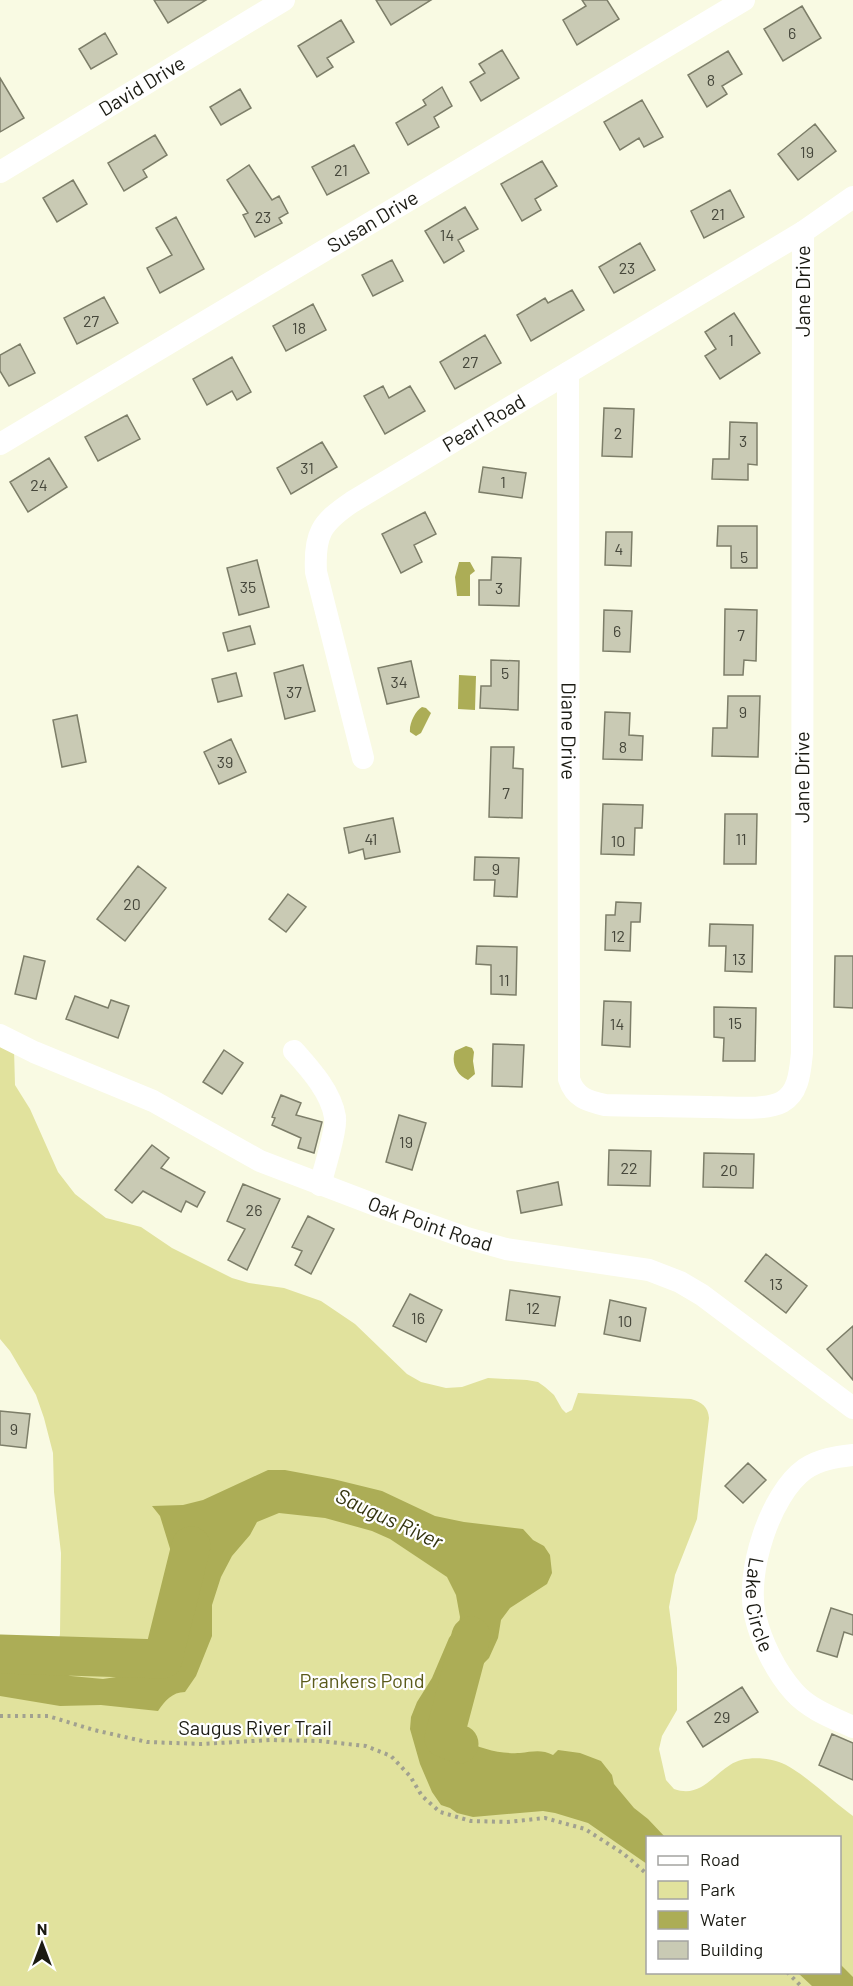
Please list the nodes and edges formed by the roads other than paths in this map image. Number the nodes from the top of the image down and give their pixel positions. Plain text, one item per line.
1 (284, 0) edge
2 (744, 0) edge
3 (0, 172) edge
4 (853, 197) edge
5 (803, 232) junction
6 (568, 373) junction
7 (0, 444) edge
8 (363, 758) dead end
9 (0, 1035) edge
10 (294, 1051) dead end
11 (572, 1088) joint
12 (320, 1185) junction
13 (853, 1408) edge
14 (853, 1455) edge
15 (853, 1727) edge

1 - 3 street, David Drive
2 - 7 street, Susan Drive
4 - 5 street, Pearl Road
5 - 6 street, Pearl Road
5 - 11 street, Jane Drive
6 - 8 street, Pearl Road
6 - 11 street, Diane Drive
9 - 12 street, Oak Point Road
10 - 12 street
12 - 13 street, Oak Point Road
14 - 15 street, Lake Circle

